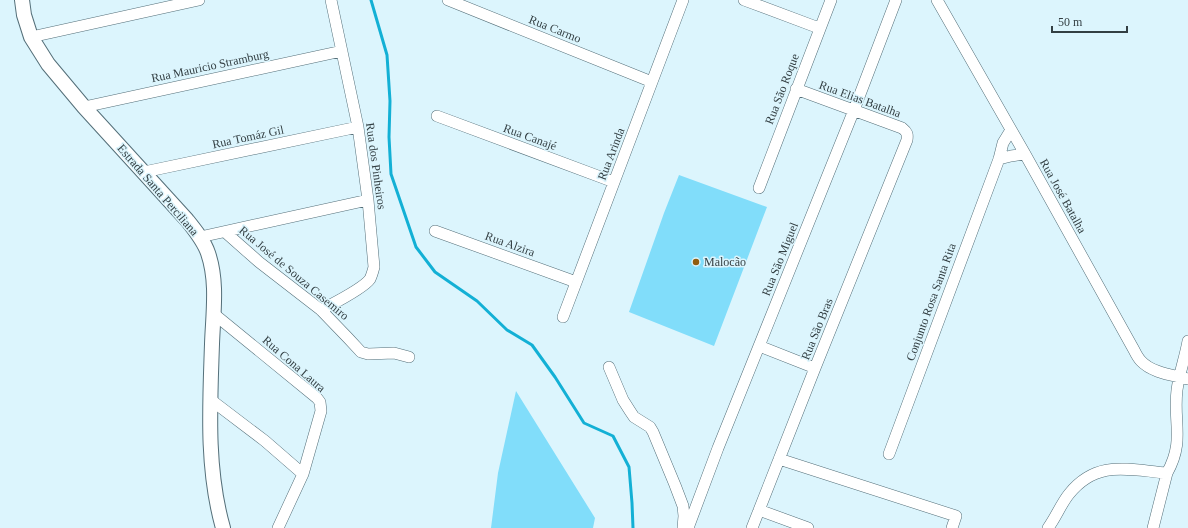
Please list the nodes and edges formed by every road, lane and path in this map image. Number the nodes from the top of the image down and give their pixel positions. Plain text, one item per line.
1 (22, 0) edge
2 (199, 0) edge
3 (331, 0) edge
4 (448, 0) edge
5 (683, 0) edge
6 (744, 0) edge
7 (831, 0) edge
8 (896, 0) edge
9 (937, 0) edge
10 (819, 28) junction
11 (31, 37) junction
12 (342, 51) junction
13 (652, 82) junction
14 (796, 89) junction
15 (84, 107) junction
16 (854, 110) junction
17 (437, 116) dead end
18 (358, 127) junction
19 (1011, 130) junction
20 (907, 140) joint
21 (1025, 154) junction
22 (999, 159) junction
23 (144, 172) junction
24 (614, 182) junction
25 (759, 188) dead end
26 (368, 200) junction
27 (435, 231) dead end
28 (225, 232) junction
29 (200, 237) junction
30 (576, 282) junction
31 (321, 310) junction
32 (214, 314) junction
33 (563, 317) dead end
34 (1188, 341) edge
35 (759, 346) junction
36 (409, 357) dead end
37 (609, 367) dead end
38 (815, 368) junction
39 (1184, 378) edge
40 (211, 400) junction
41 (889, 454) dead end
42 (779, 459) junction
43 (1167, 472) junction
44 (303, 474) junction
45 (759, 510) junction
46 (223, 528) edge
47 (278, 528) edge
48 (684, 528) edge
49 (688, 528) edge
50 (752, 528) edge
51 (808, 528) edge
52 (952, 528) edge
53 (1048, 528) edge
54 (1153, 528) edge

1 - 11 street, Estrada Santa Perciliana
2 - 11 street
3 - 12 street, Rua dos Pinheiros
4 - 13 street, Rua Carmo
5 - 13 street, Rua Arinda
6 - 10 street
7 - 10 street, Rua São Roque
8 - 16 street, Rua São Miguel
9 - 19 street, Rua José Batalha
10 - 14 street, Rua São Roque
11 - 15 street, Estrada Santa Perciliana
12 - 15 street, Rua Mauricio Stramburg
12 - 18 street, Rua dos Pinheiros
13 - 24 street, Rua Arinda
14 - 16 street, Rua Elias Batalha
14 - 25 street, Rua São Roque
15 - 23 street, Estrada Santa Perciliana
16 - 20 street, Rua Elias Batalha
16 - 35 street, Rua São Miguel
17 - 24 street, Rua Canajé
18 - 23 street, Rua Tomáz Gil
18 - 26 street, Rua dos Pinheiros
19 - 21 street, Rua José Batalha
19 - 22 street, Conjunto Rosa Santa Rita
20 - 38 street, Rua São Bras
21 - 22 street
21 - 39 street, Rua José Batalha
22 - 41 street, Conjunto Rosa Santa Rita
23 - 29 street, Estrada Santa Perciliana
24 - 30 street, Rua Arinda
26 - 28 street
26 - 31 street, Rua dos Pinheiros
27 - 30 street, Rua Alzira
28 - 29 street
28 - 31 street, Rua José de Souza Casemiro
29 - 32 street, Estrada Santa Perciliana
30 - 33 street, Rua Arinda
31 - 36 street, Rua José de Souza Casemiro
32 - 40 street, Estrada Santa Perciliana
32 - 44 street, Rua Cona Laura
34 - 39 street
35 - 38 street
35 - 49 street, Rua São Miguel
37 - 48 street
38 - 42 street, Rua São Bras
39 - 43 street
40 - 44 street
40 - 46 street, Estrada Santa Perciliana
42 - 45 street, Rua São Bras
42 - 52 street
43 - 53 street
43 - 54 street
44 - 47 street, Rua Cona Laura
45 - 50 street, Rua São Bras
45 - 51 street

